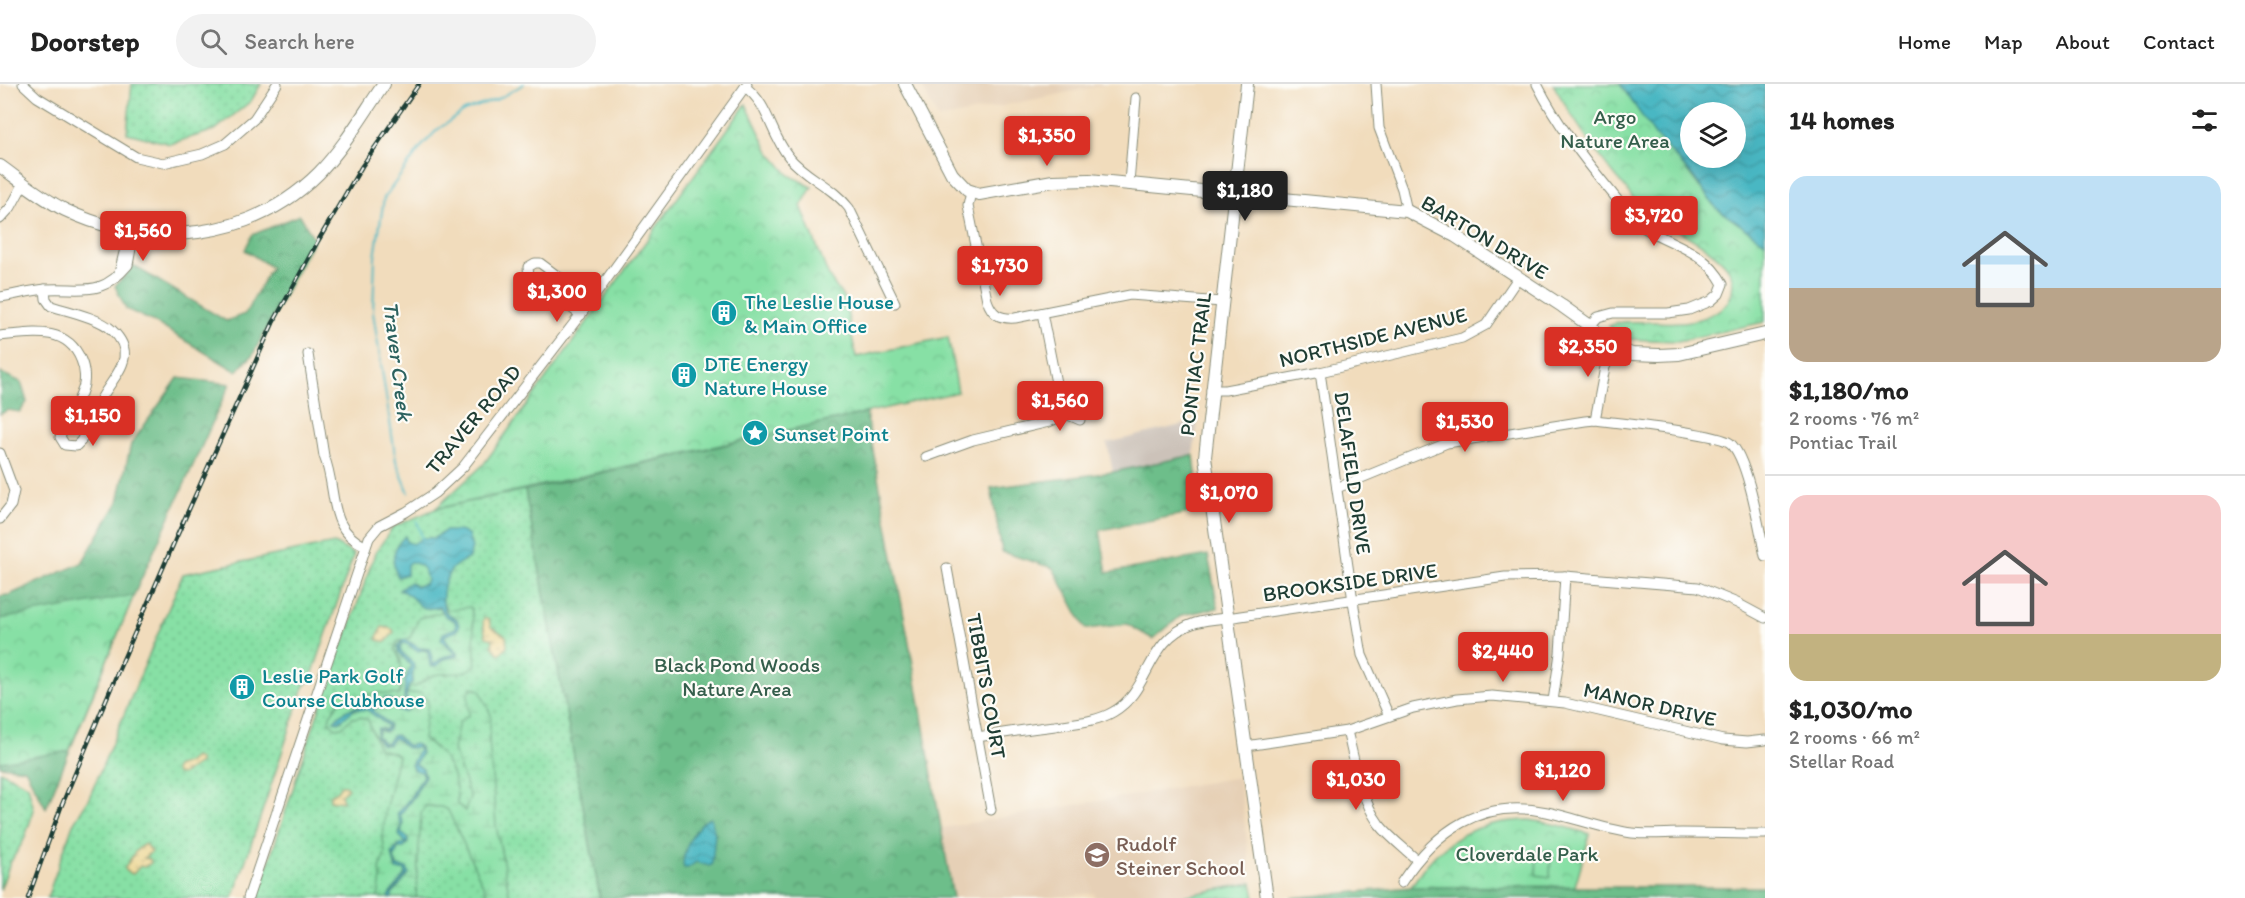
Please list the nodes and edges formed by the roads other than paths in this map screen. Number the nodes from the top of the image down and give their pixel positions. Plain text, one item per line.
1 (23, 84) edge
2 (278, 84) edge
3 (384, 84) edge
4 (905, 84) edge
5 (1247, 84) edge
6 (1376, 84) edge
7 (1537, 84) edge
8 (746, 85) edge
9 (1136, 98) dead end
10 (0, 166) edge
11 (24, 183) junction
12 (1129, 183) junction
13 (971, 192) junction
14 (1233, 194) junction
15 (1407, 211) junction
16 (0, 219) edge
17 (131, 232) junction
18 (1518, 278) junction
19 (45, 289) junction
20 (0, 297) edge
21 (591, 301) junction
22 (1222, 302) junction
23 (895, 303) dead end
24 (1042, 313) junction
25 (581, 315) junction
26 (1590, 326) junction
27 (1765, 334) edge
28 (0, 336) edge
29 (1616, 348) junction
30 (308, 354) dead end
31 (1320, 372) junction
32 (1211, 390) junction
33 (1066, 414) junction
34 (1080, 420) dead end
35 (1595, 420) junction
36 (0, 453) edge
37 (926, 457) dead end
38 (1337, 489) junction
39 (0, 519) edge
40 (365, 546) junction
41 (1765, 556) edge
42 (947, 568) dead end
43 (1564, 576) junction
44 (1353, 601) junction
45 (1227, 618) junction
46 (1765, 618) edge
47 (1553, 700) junction
48 (1389, 716) junction
49 (1347, 731) junction
50 (977, 737) junction
51 (1765, 740) edge
52 (1246, 746) junction
53 (991, 810) dead end
54 (1765, 834) edge
55 (1417, 860) junction
56 (1401, 883) dead end
57 (248, 898) edge
58 (1267, 898) edge

1 - 2 street
3 - 17 main road
4 - 13 main road
5 - 14 main road, PONTIAC TRAIL
6 - 15 street
7 - 26 street
8 - 21 street, TRAVER ROAD
8 - 23 street
9 - 12 street
10 - 11 main road
11 - 16 street
11 - 17 main road
12 - 13 main road, BARTON DRIVE
12 - 14 main road, BARTON DRIVE
13 - 24 street
14 - 15 main road, BARTON DRIVE
14 - 22 main road, PONTIAC TRAIL
15 - 18 main road, BARTON DRIVE
17 - 19 street
18 - 26 main road, BARTON DRIVE
18 - 31 street, NORTHSIDE AVENUE
19 - 20 street
19 - 28 street
21 - 25 street, TRAVER ROAD
21 - 25 street
22 - 24 street
22 - 32 main road, PONTIAC TRAIL
24 - 33 street
25 - 40 street, TRAVER ROAD
26 - 29 main road, BARTON DRIVE
27 - 29 main road, BARTON DRIVE
29 - 35 street
30 - 40 street
31 - 32 street, NORTHSIDE AVENUE
31 - 38 street, DELAFIELD DRIVE
32 - 45 main road, PONTIAC TRAIL
33 - 34 street
33 - 37 street
35 - 38 street
35 - 41 street
36 - 39 street
38 - 44 street, DELAFIELD DRIVE
40 - 57 street, TRAVER ROAD
42 - 50 street, TIBBITS COURT
43 - 44 street, BROOKSIDE DRIVE
43 - 46 street, BROOKSIDE DRIVE
43 - 47 street
44 - 45 street, BROOKSIDE DRIVE
44 - 48 street, DELAFIELD DRIVE
45 - 50 street, BROOKSIDE DRIVE
45 - 52 main road, PONTIAC TRAIL
47 - 48 street, MANOR DRIVE
47 - 51 street, MANOR DRIVE
48 - 49 street, MANOR DRIVE
49 - 52 street, MANOR DRIVE
49 - 55 street
50 - 53 street, TIBBITS COURT
52 - 58 main road, PONTIAC TRAIL
54 - 55 street
55 - 56 street

